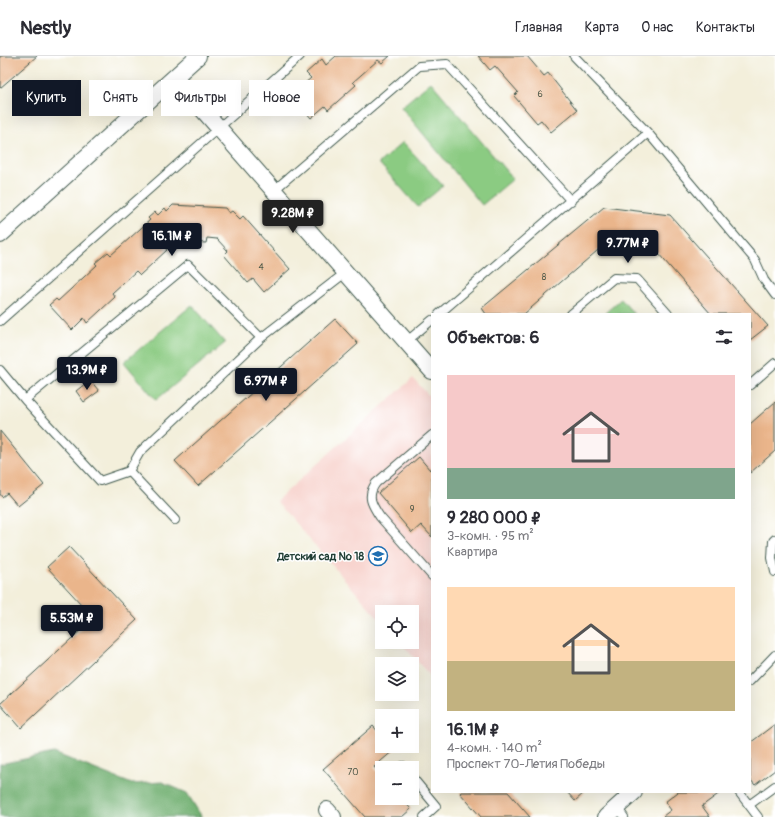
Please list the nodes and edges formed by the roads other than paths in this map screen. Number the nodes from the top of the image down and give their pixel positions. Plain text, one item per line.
1 (198, 56) edge
2 (300, 56) edge
3 (574, 56) edge
4 (175, 78) junction
5 (218, 128) junction
6 (648, 133) junction
7 (274, 191) junction
8 (571, 201) junction
9 (0, 235) edge
10 (345, 273) junction
11 (775, 295) edge
12 (441, 313) edge
13 (572, 313) edge
14 (667, 313) edge
15 (0, 320) edge
16 (431, 321) edge
17 (261, 338) junction
18 (406, 342) junction
19 (775, 363) edge
20 (0, 370) edge
21 (431, 370) edge
22 (751, 384) edge
23 (25, 400) junction
24 (431, 436) edge
25 (129, 471) junction
26 (175, 520) dead end
27 (775, 539) edge
28 (775, 572) edge
29 (431, 575) edge
30 (775, 655) edge
31 (751, 680) edge
32 (419, 785) edge
33 (775, 786) edge
34 (633, 793) edge
35 (740, 793) edge
36 (749, 805) junction
37 (616, 814) edge
38 (424, 817) edge
39 (758, 817) edge

1 - 4 street
2 - 5 lane
3 - 6 lane
4 - 5 street
4 - 9 street
5 - 7 street
5 - 15 lane
6 - 8 lane
6 - 11 lane
7 - 8 lane
7 - 10 street
8 - 12 lane
10 - 17 lane
10 - 18 street
13 - 14 lane
16 - 18 lane
17 - 23 lane
17 - 25 lane
18 - 21 street
19 - 22 lane
20 - 23 lane
23 - 25 lane
24 - 29 lane
25 - 26 lane
27 - 28 lane
30 - 31 lane
32 - 38 lane
33 - 36 lane
34 - 37 street
35 - 36 lane
36 - 39 lane

